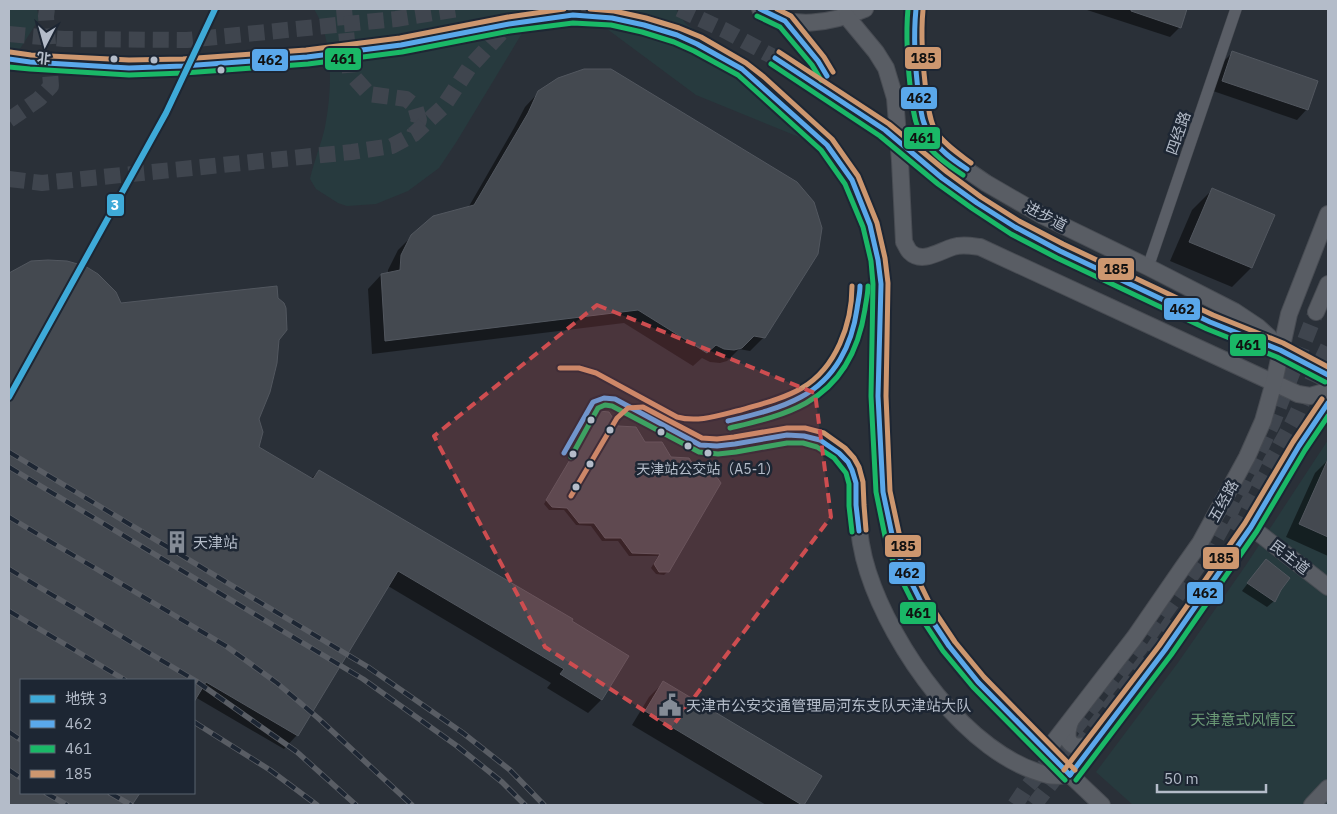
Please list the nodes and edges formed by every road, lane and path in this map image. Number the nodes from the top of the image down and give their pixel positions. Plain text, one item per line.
1 (760, 9) edge
2 (865, 9) edge
3 (916, 9) edge
4 (1236, 9) edge
5 (847, 16) junction
6 (942, 178) tunnel mouth
7 (1328, 214) edge
8 (1148, 267) junction
9 (1328, 284) edge
10 (1316, 312) tunnel mouth
11 (879, 340) tunnel mouth
12 (1280, 350) junction
13 (1328, 375) edge
14 (1274, 382) junction
15 (1328, 391) edge
16 (1328, 403) edge
17 (856, 478) dead end
18 (1251, 528) junction
19 (1328, 587) edge
20 (1070, 722) junction
21 (1095, 743) junction
22 (1046, 752) junction
23 (1070, 775) junction
24 (1328, 788) edge
25 (1102, 805) edge
26 (1312, 805) edge

1 - 5 main road
2 - 5 main road
3 - 8 main road, 进步道
4 - 8 street, 四经路
5 - 14 main road
6 - 12 main road, 进步道
7 - 12 main road, 五经路
8 - 12 main road, 进步道
9 - 10 main road
11 - 22 main road
12 - 13 main road, 进步道
12 - 14 main road, 五经路
14 - 15 main road
14 - 20 main road, 五经路
16 - 18 main road
17 - 23 main road
18 - 19 main road, 民主道
18 - 21 main road
20 - 21 main road
20 - 22 main road, 五经路
21 - 23 main road
22 - 23 main road
23 - 25 main road
24 - 26 main road

